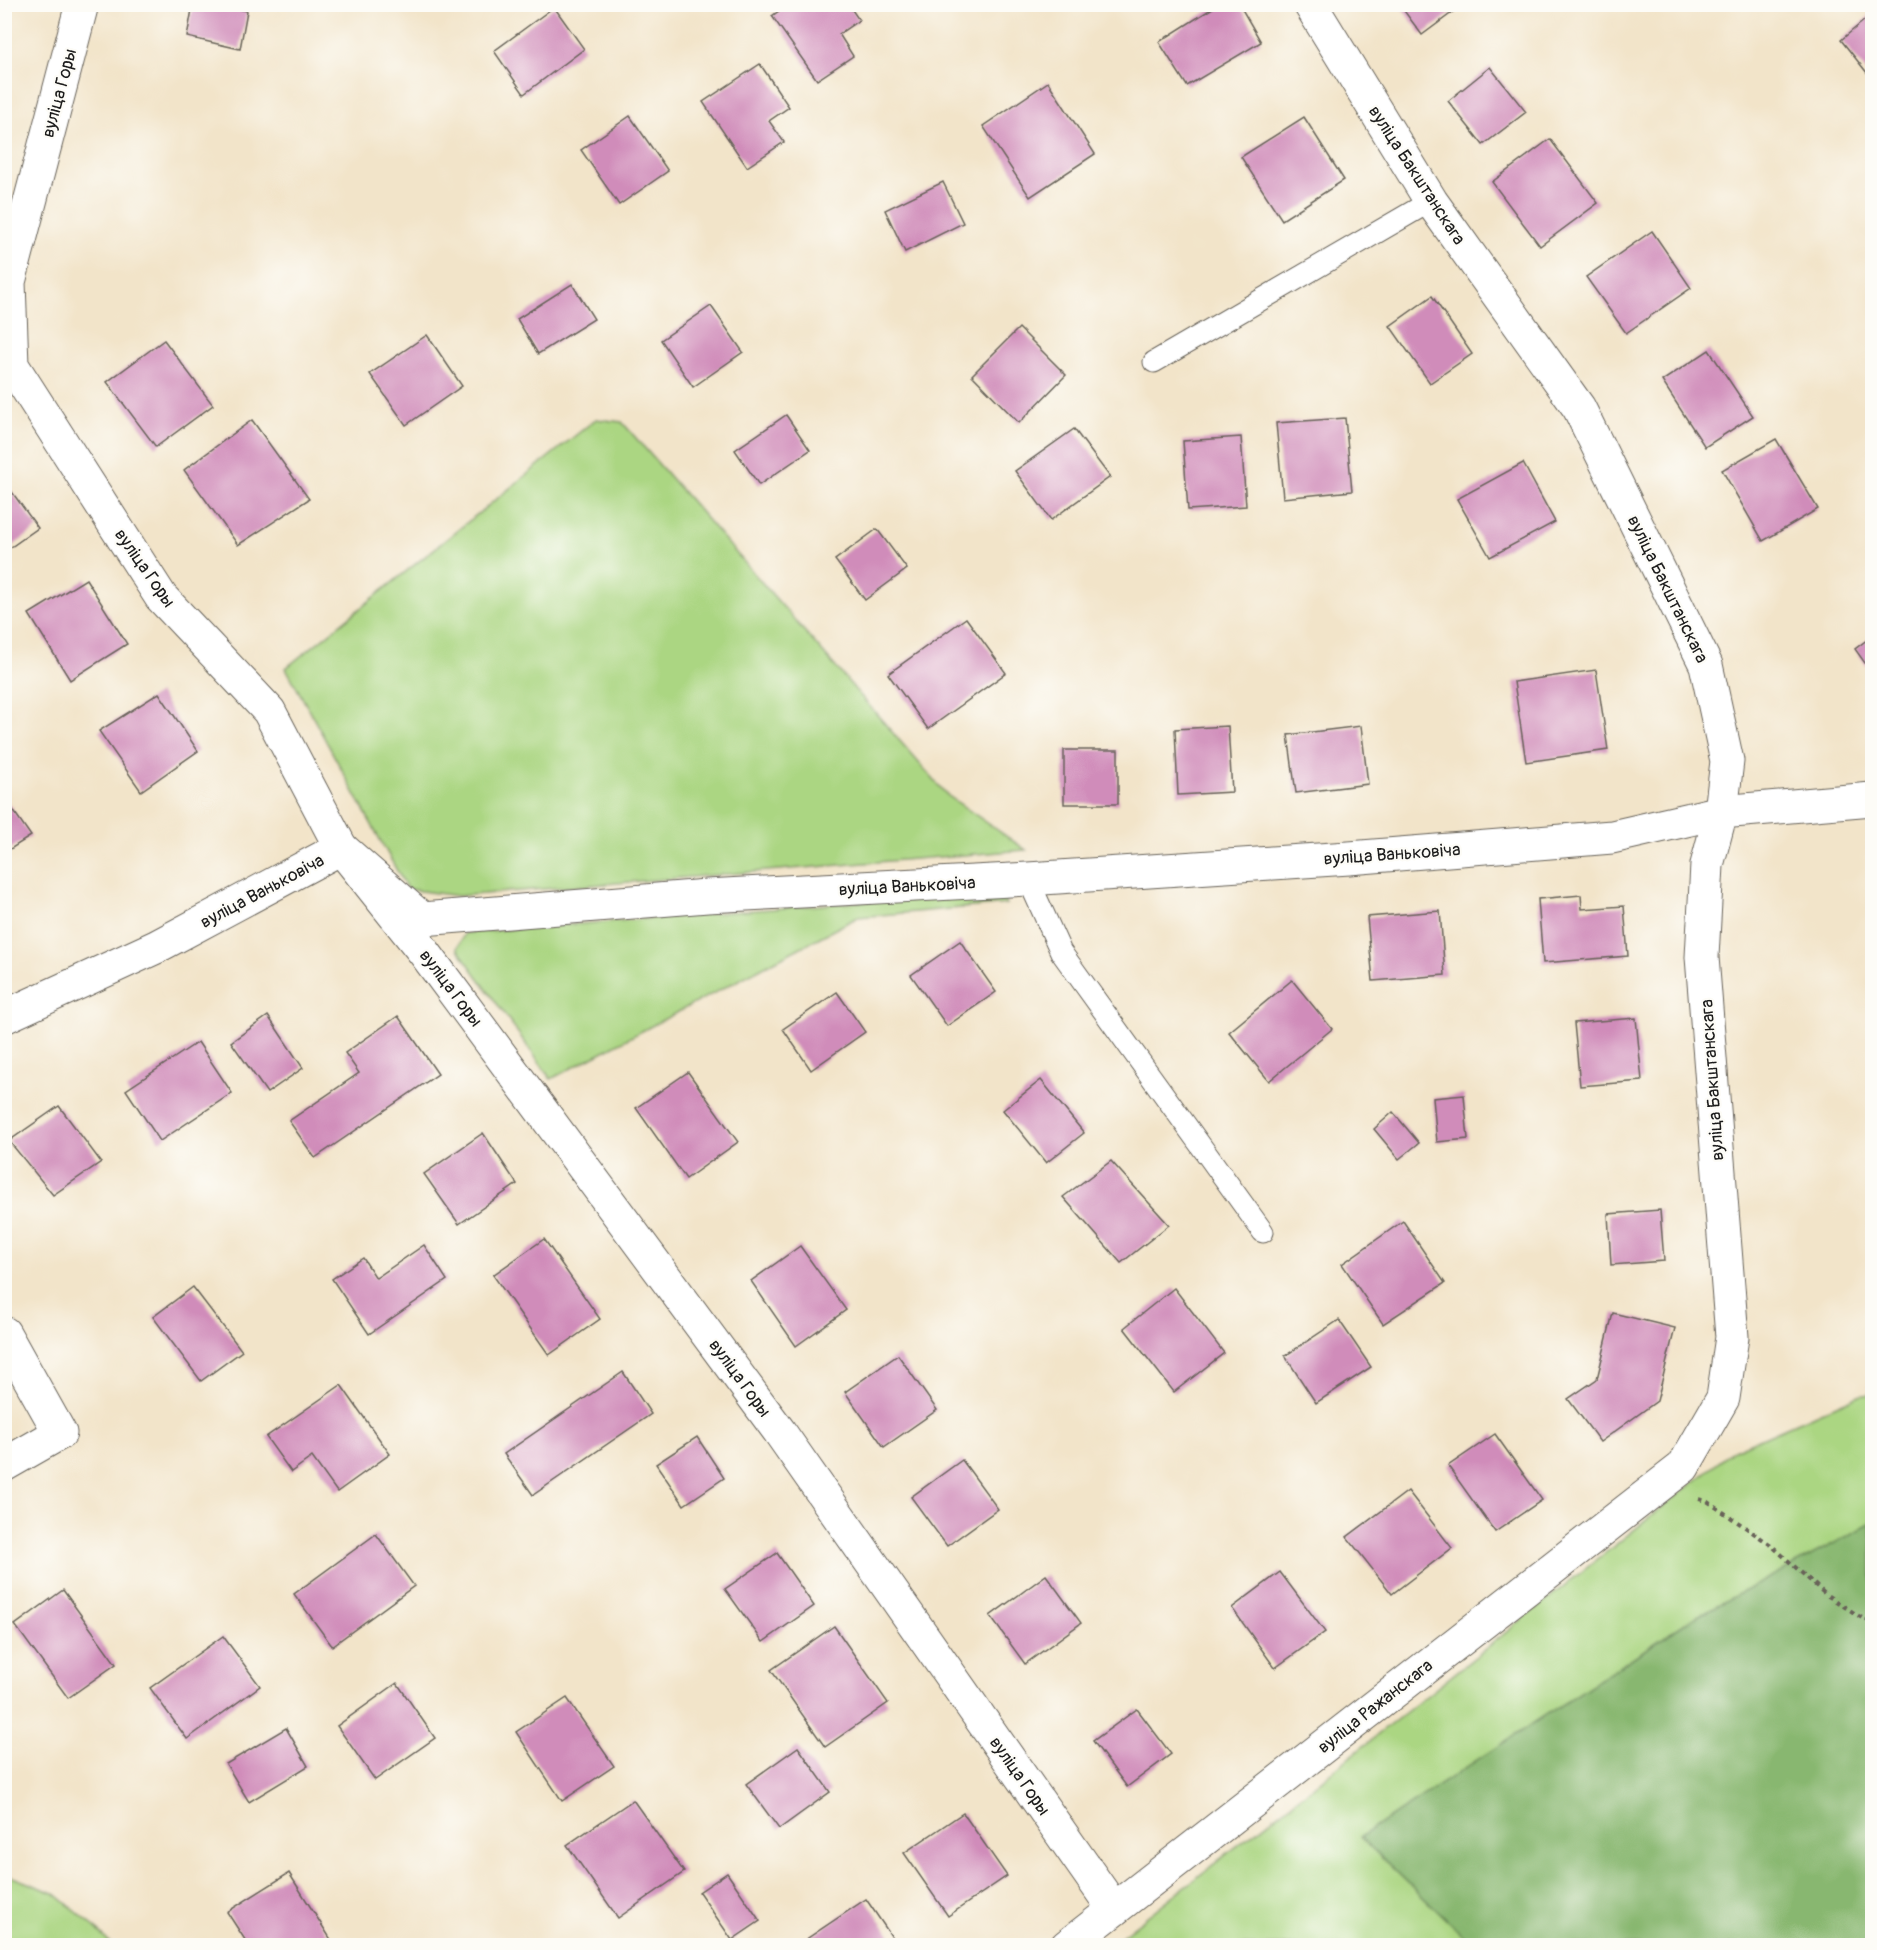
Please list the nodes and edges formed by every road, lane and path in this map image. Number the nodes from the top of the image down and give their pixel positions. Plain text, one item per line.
1 (82, 4) edge
2 (1310, 4) edge
3 (1431, 201) junction
4 (1154, 362) dead end
5 (1872, 799) edge
6 (1721, 812) junction
7 (341, 848) junction
8 (1028, 879) junction
9 (4, 1017) edge
10 (1263, 1232) dead end
11 (4, 1333) edge
12 (4, 1465) edge
13 (1683, 1467) joint
14 (1654, 1489) junction
15 (1872, 1621) edge
16 (1113, 1909) junction
17 (1067, 1946) edge

1 - 7 street, вуліца Горы
2 - 3 street, вуліца Бакштанскага
3 - 4 lane
3 - 6 street, вуліца Бакштанскага
5 - 6 street, вуліца Ваньковіча
6 - 8 street, вуліца Ваньковіча
6 - 13 street, вуліца Бакштанскага
7 - 8 street, вуліца Ваньковіча
7 - 9 street, вуліца Ваньковіча
7 - 16 street, вуліца Горы
8 - 10 lane
11 - 12 street
13 - 14 street, вуліца Ражанскага
14 - 15 path
14 - 16 street, вуліца Ражанскага
16 - 17 street, вуліца Ражанскага

